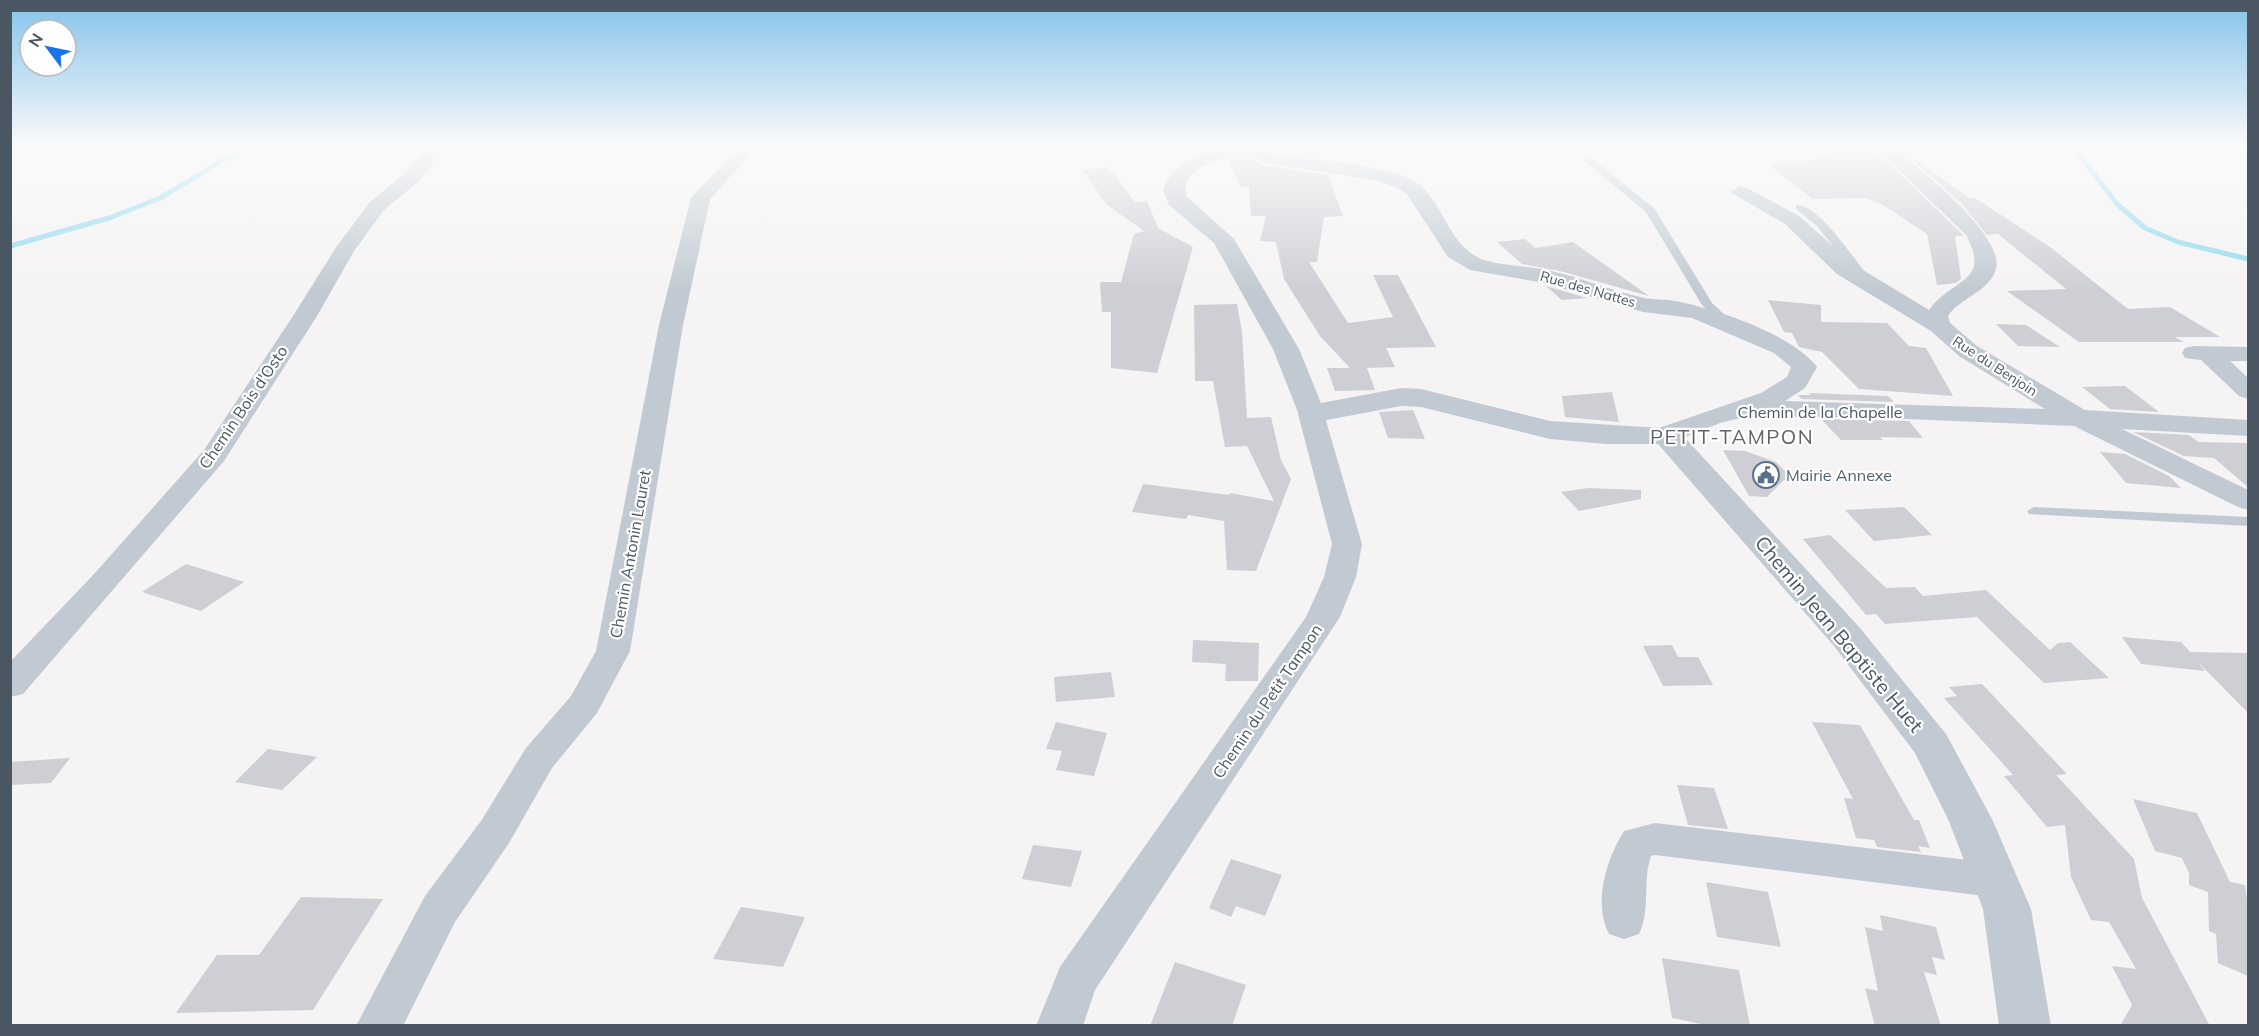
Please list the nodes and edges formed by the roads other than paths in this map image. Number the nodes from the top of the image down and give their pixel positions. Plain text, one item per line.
1 (390, 195) edge
2 (703, 195) edge
3 (1176, 195) edge
4 (1418, 195) edge
5 (1632, 195) edge
6 (1746, 195) edge
7 (1935, 195) edge
8 (1799, 207) dead end
9 (1865, 280) junction
10 (1726, 322) junction
11 (1939, 326) junction
12 (2248, 354) edge
13 (2248, 391) edge
14 (1744, 409) junction
15 (1311, 414) junction
16 (2079, 418) junction
17 (2248, 428) edge
18 (1666, 435) junction
19 (2248, 501) edge
20 (2034, 511) dead end
21 (2248, 522) edge
22 (10, 685) edge
23 (1993, 880) junction
24 (1624, 921) dead end
25 (380, 1026) edge
26 (1059, 1026) edge
27 (2025, 1026) edge

1 - 22 street, Chemin Bois d'Osto
2 - 25 street, Chemin Antonin Lauret
3 - 15 street, Chemin du Petit Tampon
4 - 10 street, Rue des Nattes
5 - 10 lane
6 - 9 street
7 - 11 street, Rue du Benjoin
8 - 9 lane
9 - 11 street
10 - 14 street, Rue des Nattes
11 - 16 street, Rue du Benjoin
12 - 13 street
14 - 16 street, Chemin de la Chapelle
14 - 18 street, Chemin de la Chapelle
15 - 18 street, Chemin de la Chapelle
15 - 26 street, Chemin du Petit Tampon
16 - 17 street
16 - 19 street, Chemin de la Chapelle
18 - 23 street, Chemin Jean Baptiste Huet
20 - 21 lane
23 - 24 street
23 - 27 street, Chemin Jean Baptiste Huet

